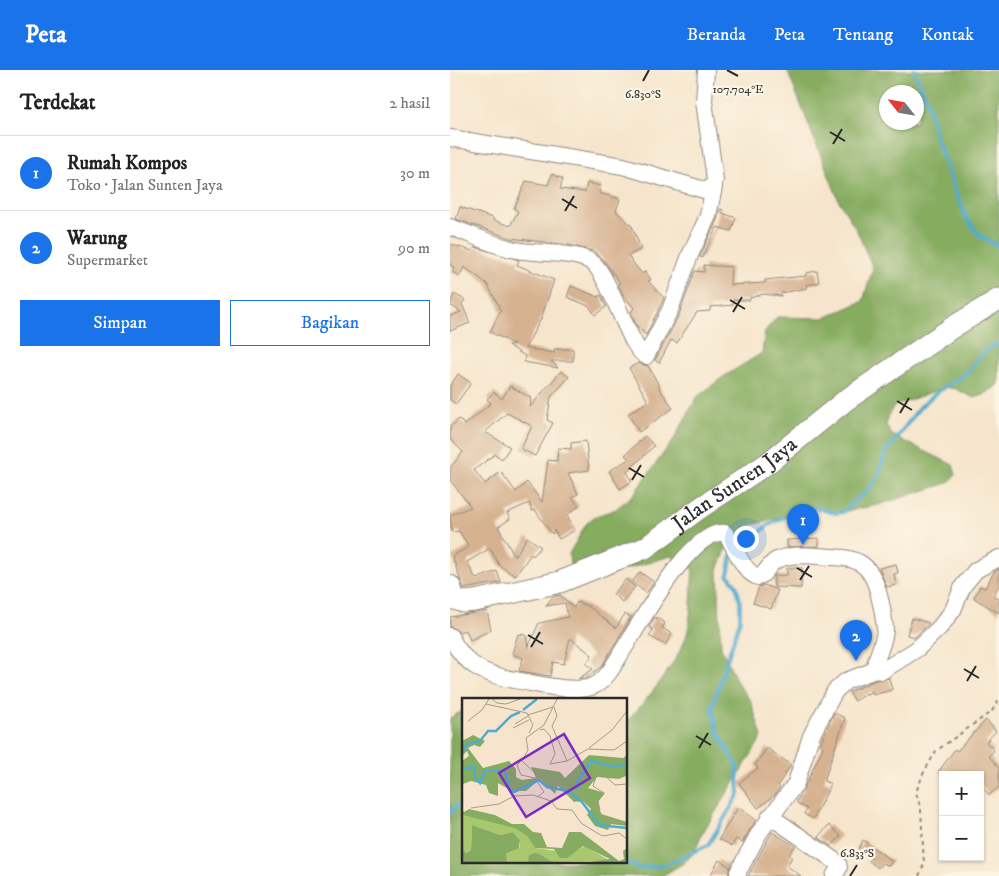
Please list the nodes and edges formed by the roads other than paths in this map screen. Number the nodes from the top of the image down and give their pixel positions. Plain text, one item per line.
1 (701, 73) edge
2 (450, 138) edge
3 (714, 187) junction
4 (450, 227) edge
5 (999, 299) edge
6 (999, 558) edge
7 (452, 597) edge
8 (450, 636) edge
9 (875, 670) junction
10 (770, 816) junction
11 (738, 876) edge
12 (834, 876) edge

1 - 3 street
2 - 3 street
3 - 4 street
5 - 7 main road, Jalan Sunten Jaya
6 - 9 street
8 - 9 street
9 - 10 street
10 - 11 street
10 - 12 street

